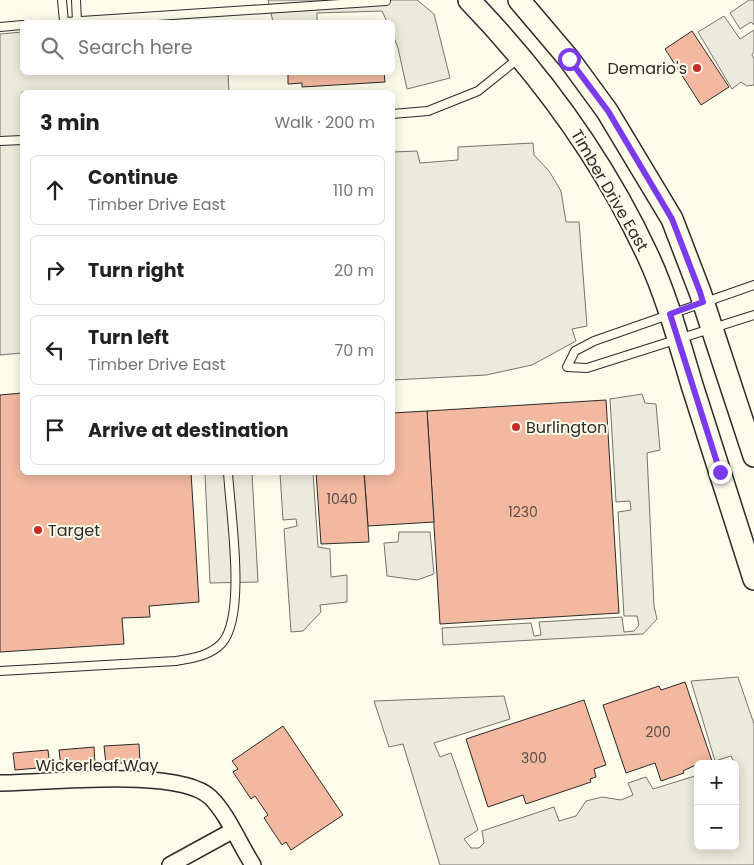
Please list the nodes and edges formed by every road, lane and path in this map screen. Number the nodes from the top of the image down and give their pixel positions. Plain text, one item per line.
1 (62, 0) edge
2 (76, 0) edge
3 (469, 0) edge
4 (519, 0) edge
5 (386, 1) dead end
6 (65, 20) edge
7 (77, 20) edge
8 (106, 20) edge
9 (20, 25) edge
10 (0, 27) edge
11 (521, 56) junction
12 (395, 114) edge
13 (20, 140) edge
14 (0, 141) edge
15 (754, 285) edge
16 (703, 302) junction
17 (670, 314) junction
18 (754, 315) edge
19 (712, 330) junction
20 (678, 340) junction
21 (754, 456) edge
22 (228, 475) edge
23 (754, 579) edge
24 (0, 671) edge
25 (0, 783) edge
26 (232, 831) junction
27 (170, 865) edge
28 (253, 865) edge

1 - 6 lane
2 - 7 lane
3 - 11 street, Timber Drive East
4 - 16 street
5 - 8 lane
9 - 10 lane
11 - 12 lane
11 - 17 street, Timber Drive East
13 - 14 lane
15 - 16 lane
16 - 17 lane
16 - 19 street
17 - 20 street, Timber Drive East
17 - 20 lane
18 - 19 lane
19 - 20 lane
19 - 21 street
20 - 23 street, Timber Drive East
22 - 24 lane
25 - 26 street, Wickerleaf Way
26 - 27 street
26 - 28 street, Wickerleaf Way

